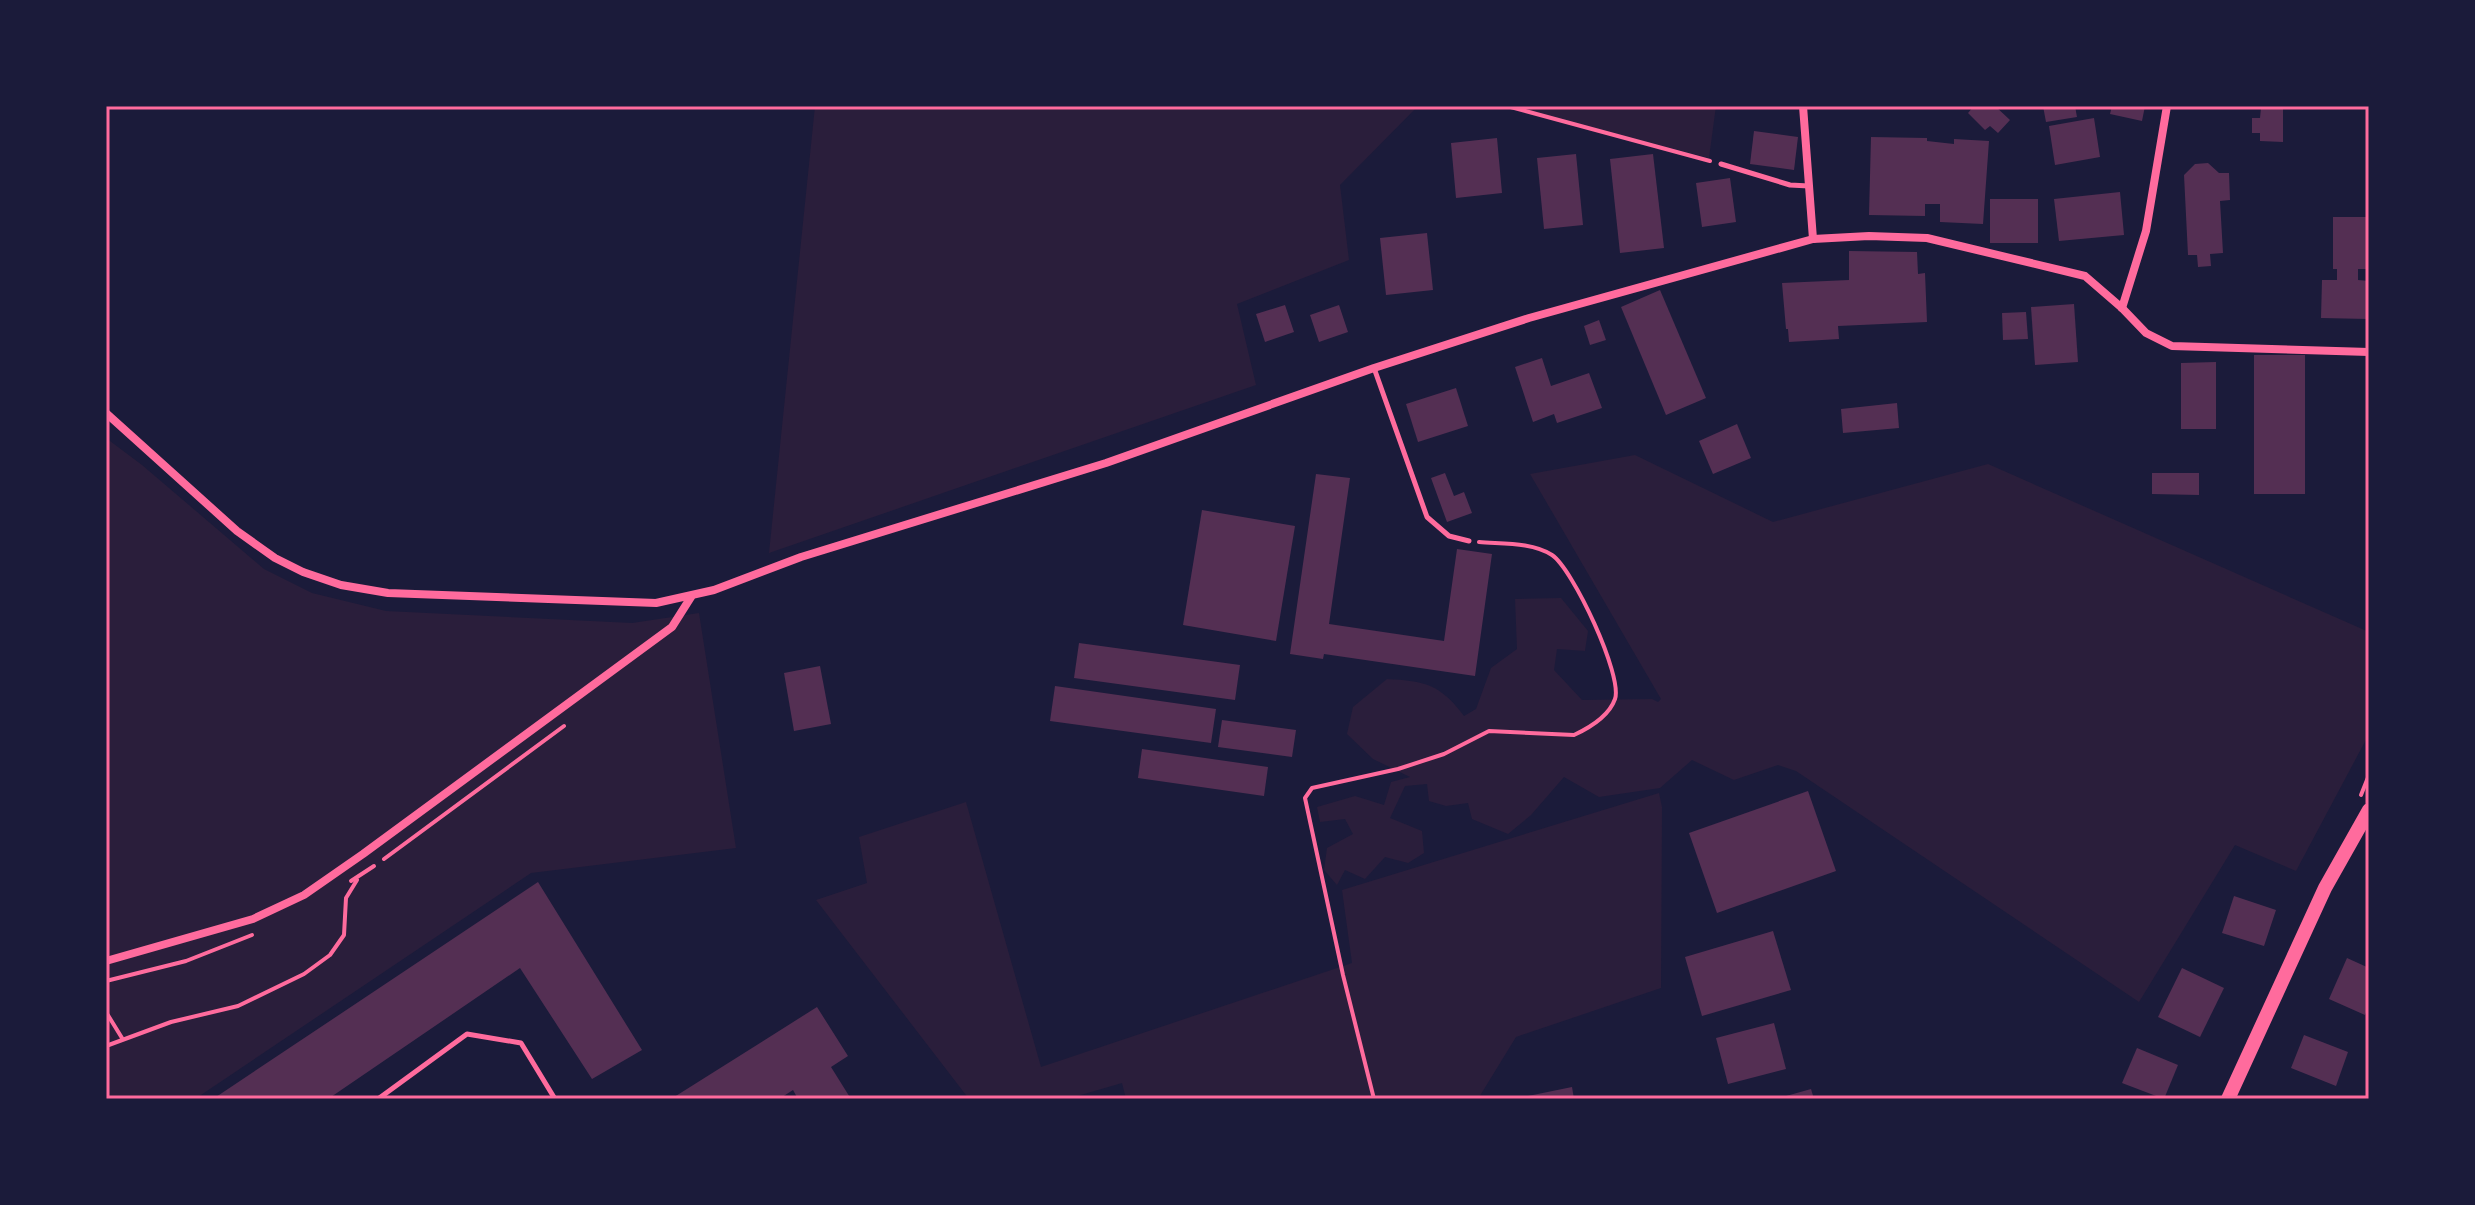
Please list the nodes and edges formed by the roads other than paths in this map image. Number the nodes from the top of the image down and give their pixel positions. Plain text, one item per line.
1 (1803, 106) edge
2 (2167, 106) edge
3 (1721, 164) road end
4 (1809, 186) junction
5 (1813, 239) junction
6 (2122, 308) junction
7 (2369, 352) edge
8 (1374, 368) junction
9 (106, 413) edge
10 (1469, 541) road end
11 (691, 597) junction
12 (2369, 810) edge
13 (106, 961) edge
14 (378, 1099) edge
15 (555, 1099) edge
16 (2228, 1099) edge

1 - 4 street
2 - 6 street
3 - 4 lane
4 - 5 street
5 - 6 street
5 - 8 street
6 - 7 street
8 - 10 lane
8 - 11 street
9 - 11 street
11 - 13 street
12 - 16 main road
14 - 15 lane

